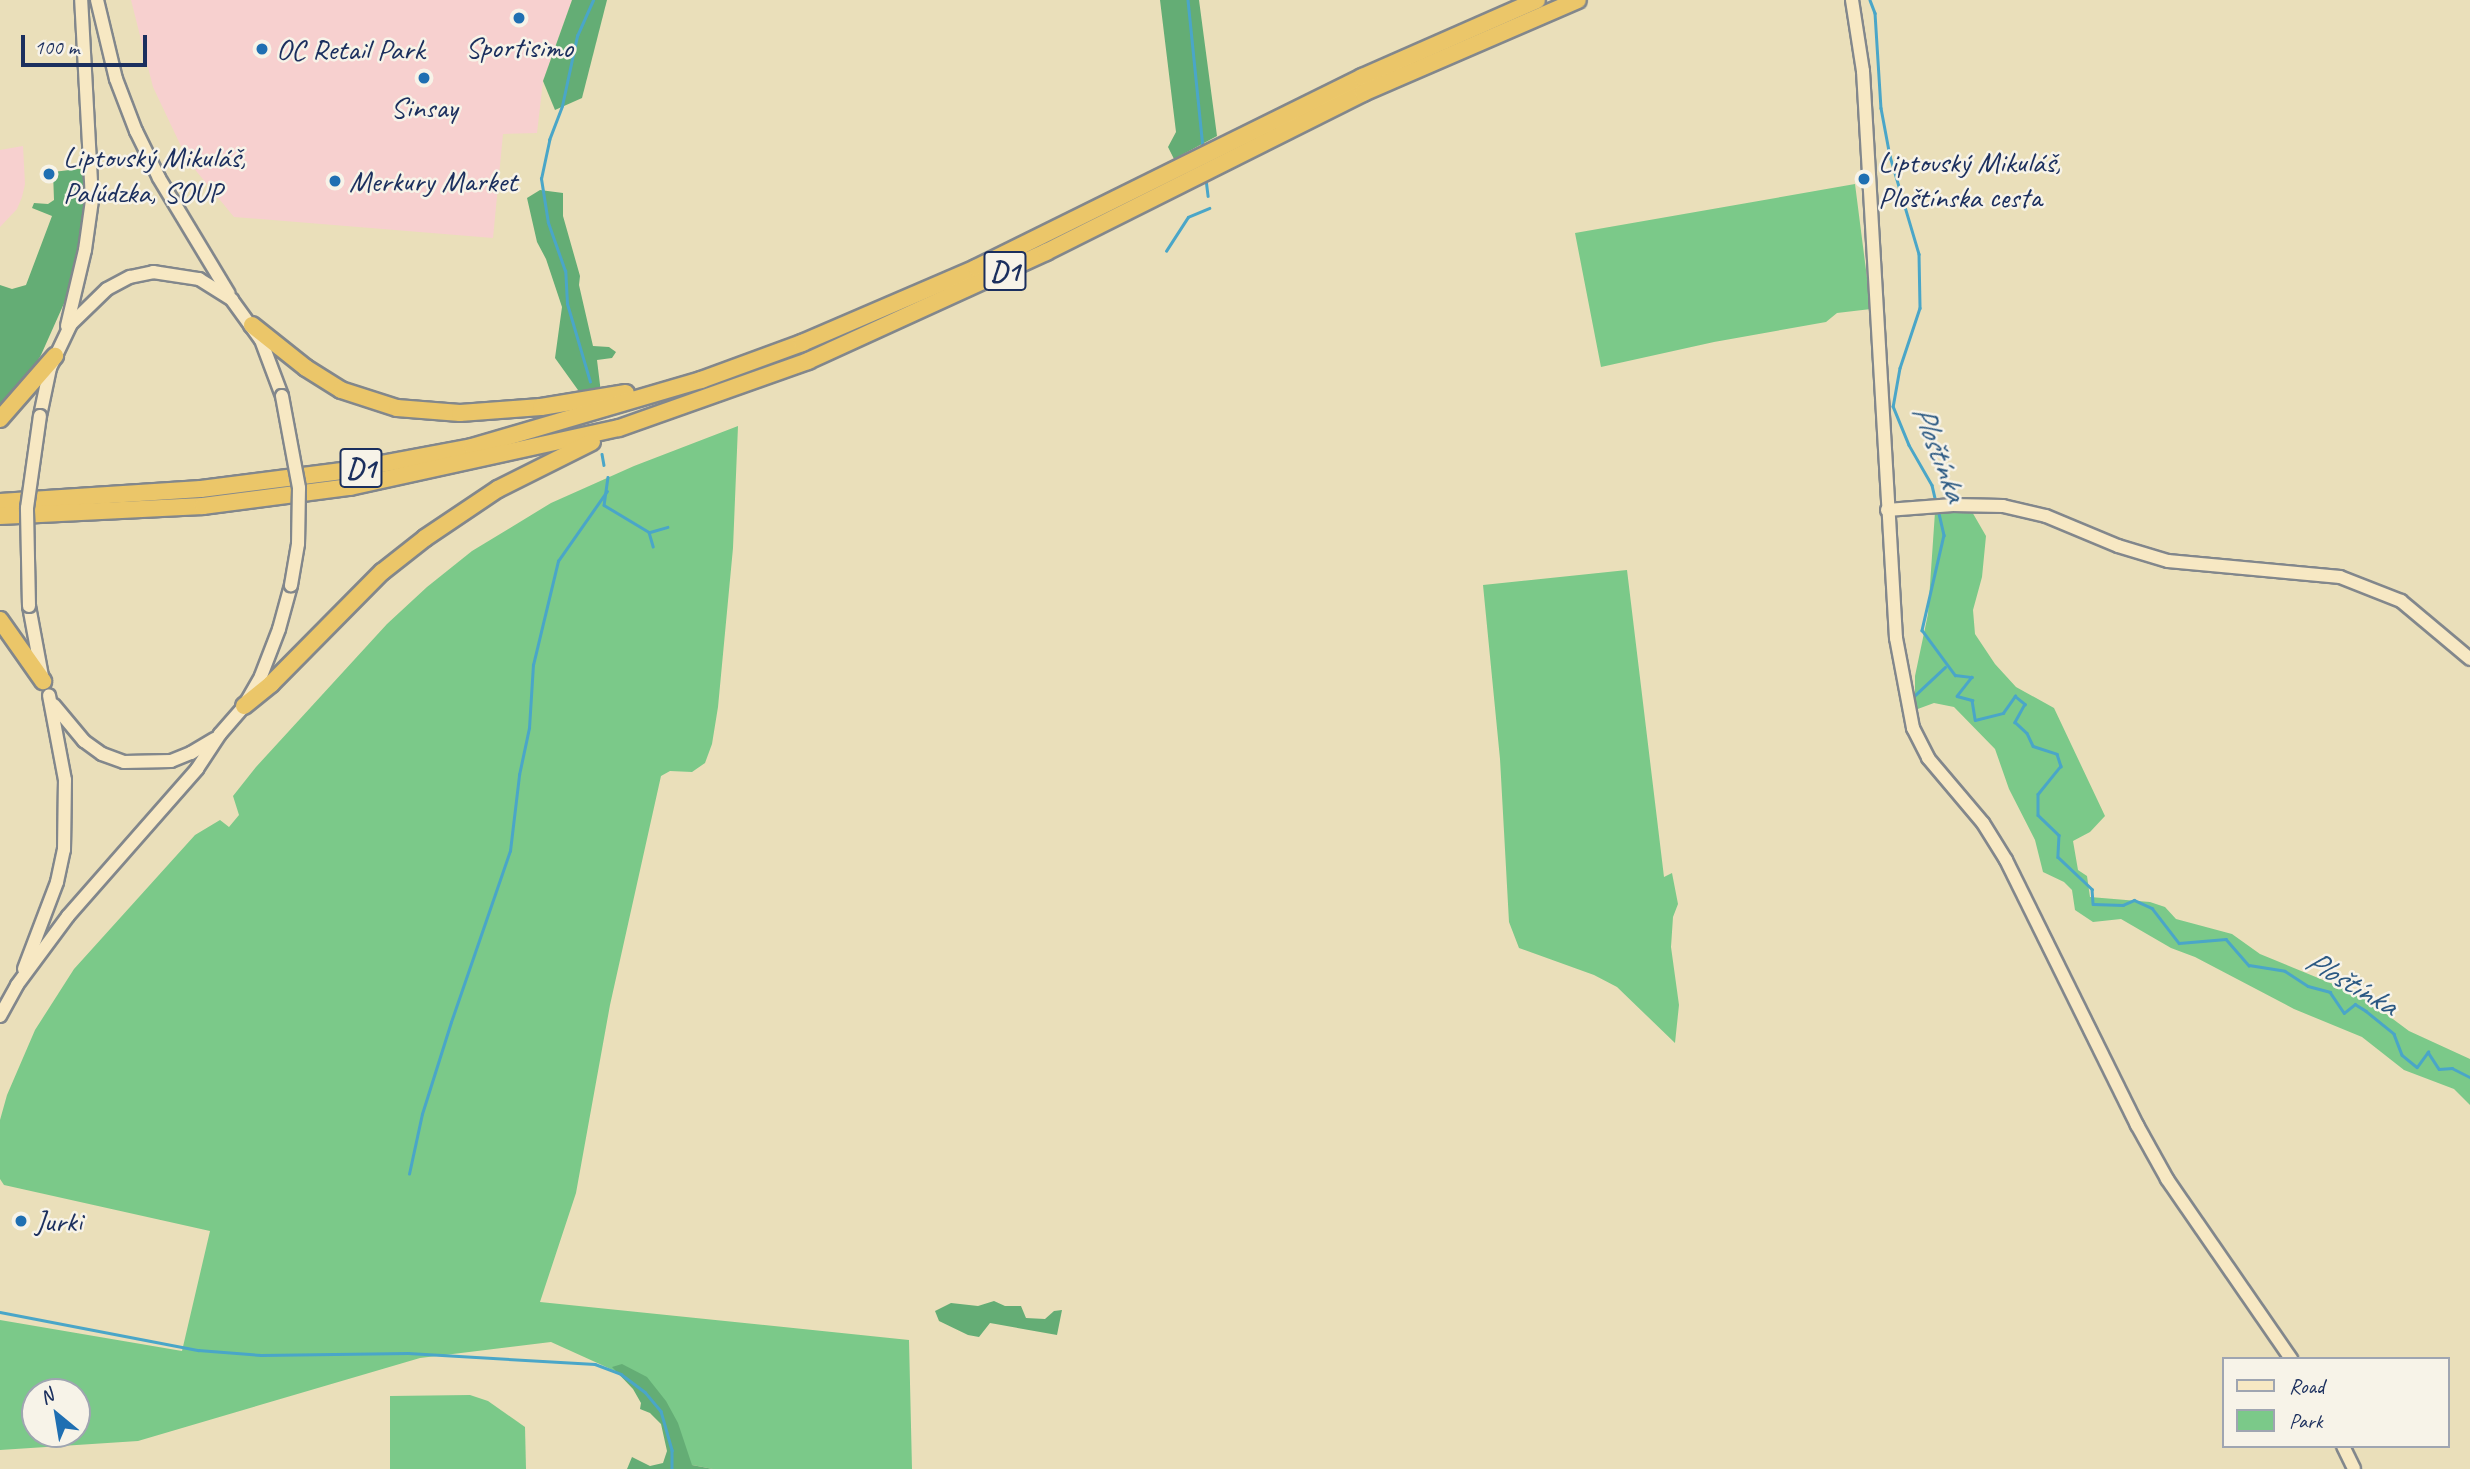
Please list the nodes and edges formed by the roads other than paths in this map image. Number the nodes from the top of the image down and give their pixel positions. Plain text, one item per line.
1 (81, 0) edge
2 (97, 0) edge
3 (1537, 0) edge
4 (1578, 0) edge
5 (1852, 0) edge
6 (232, 300) junction
7 (252, 325) junction
8 (65, 333) junction
9 (55, 356) junction
10 (701, 380) junction
11 (0, 419) edge
12 (619, 428) junction
13 (5, 509) edge
14 (1887, 510) junction
15 (4, 625) edge
16 (2470, 659) edge
17 (46, 688) junction
18 (244, 706) junction
19 (220, 734) junction
20 (17, 985) junction
21 (0, 1016) edge
22 (2290, 1357) edge
23 (2344, 1448) edge
24 (2354, 1469) edge

1 - 8 main road
2 - 6 main road
3 - 10 highway, D1
4 - 12 highway, D1
5 - 14 main road
6 - 7 main road
6 - 8 main road
7 - 10 highway
7 - 18 main road, bridge
8 - 9 main road
9 - 11 highway
9 - 17 main road, bridge
10 - 13 highway, D1
12 - 13 highway, D1
12 - 18 highway
14 - 16 main road
14 - 22 main road
15 - 17 highway
17 - 19 main road
17 - 20 main road
18 - 19 main road
19 - 20 main road
20 - 21 main road
23 - 24 main road

